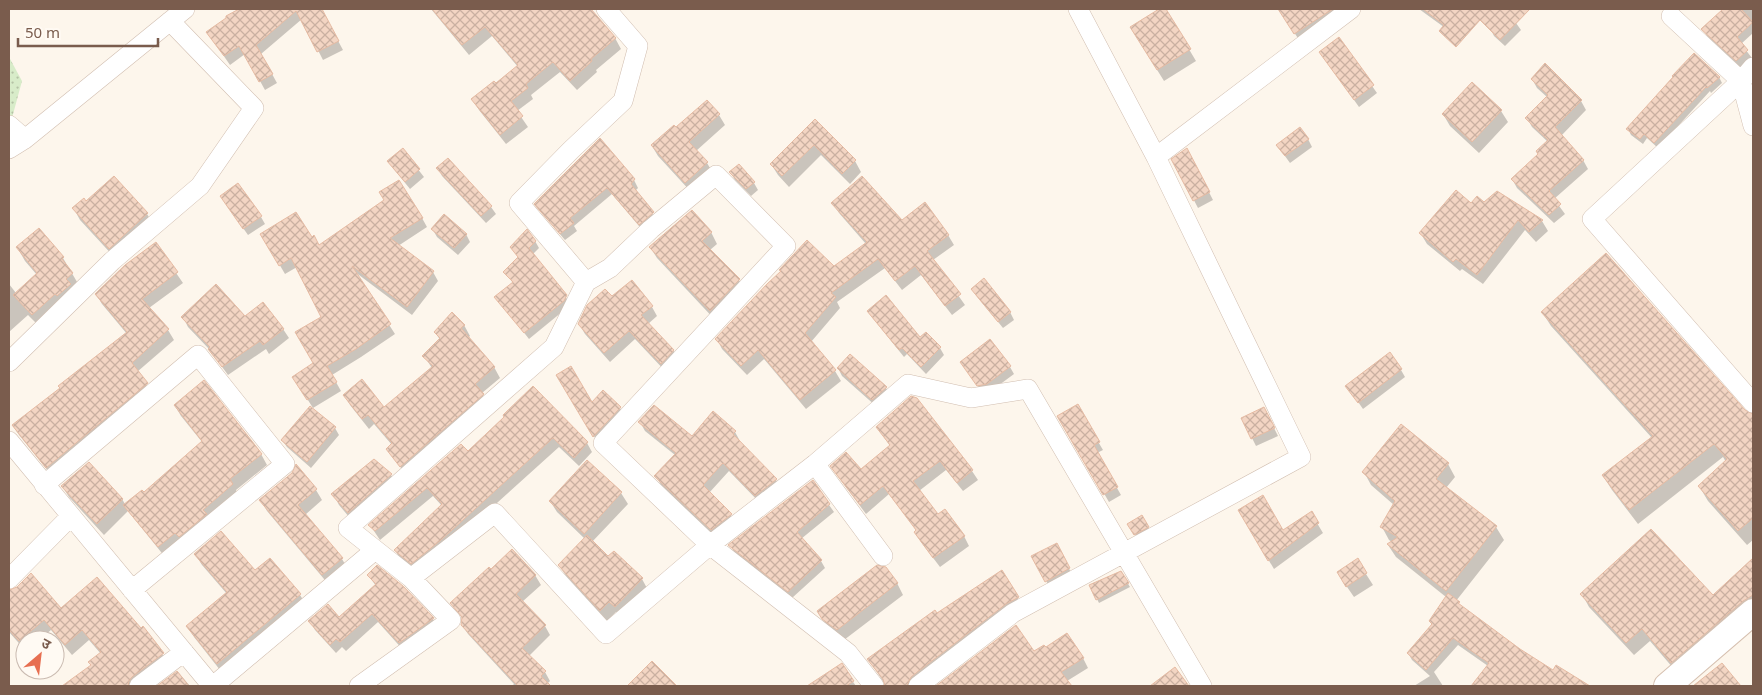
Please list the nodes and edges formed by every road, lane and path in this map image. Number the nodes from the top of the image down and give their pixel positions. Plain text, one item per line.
1 (185, 9) edge
2 (606, 9) edge
3 (1078, 9) edge
4 (1351, 9) edge
5 (1671, 16) dead end
6 (170, 21) junction
7 (1747, 74) edge
8 (9, 125) edge
9 (1753, 126) edge
10 (25, 139) junction
11 (9, 149) edge
12 (1156, 157) junction
13 (586, 282) junction
14 (9, 362) edge
15 (1753, 403) edge
16 (9, 441) edge
17 (816, 464) junction
18 (44, 485) junction
19 (71, 516) junction
20 (710, 545) junction
21 (375, 550) junction
22 (1123, 553) junction
23 (883, 556) dead end
24 (411, 578) junction
25 (9, 579) edge
26 (132, 590) junction
27 (1753, 612) edge
28 (184, 652) junction
29 (139, 686) edge
30 (213, 686) edge
31 (359, 686) edge
32 (874, 686) edge
33 (918, 686) edge
34 (1202, 686) edge
35 (1667, 686) edge

1 - 6 street
2 - 13 street
3 - 12 street
4 - 12 street
5 - 7 street
6 - 10 street
6 - 14 street
7 - 9 street
7 - 15 street
8 - 10 street
10 - 11 street
12 - 22 street
13 - 20 street
13 - 21 street
16 - 18 street
17 - 20 street
17 - 22 street
17 - 23 street
18 - 19 street
18 - 26 street
19 - 25 street
19 - 26 street
20 - 24 street
20 - 32 street
21 - 24 street
21 - 30 street
22 - 33 street
22 - 34 street
24 - 31 street
26 - 28 street
27 - 35 street
28 - 29 street
28 - 30 street

